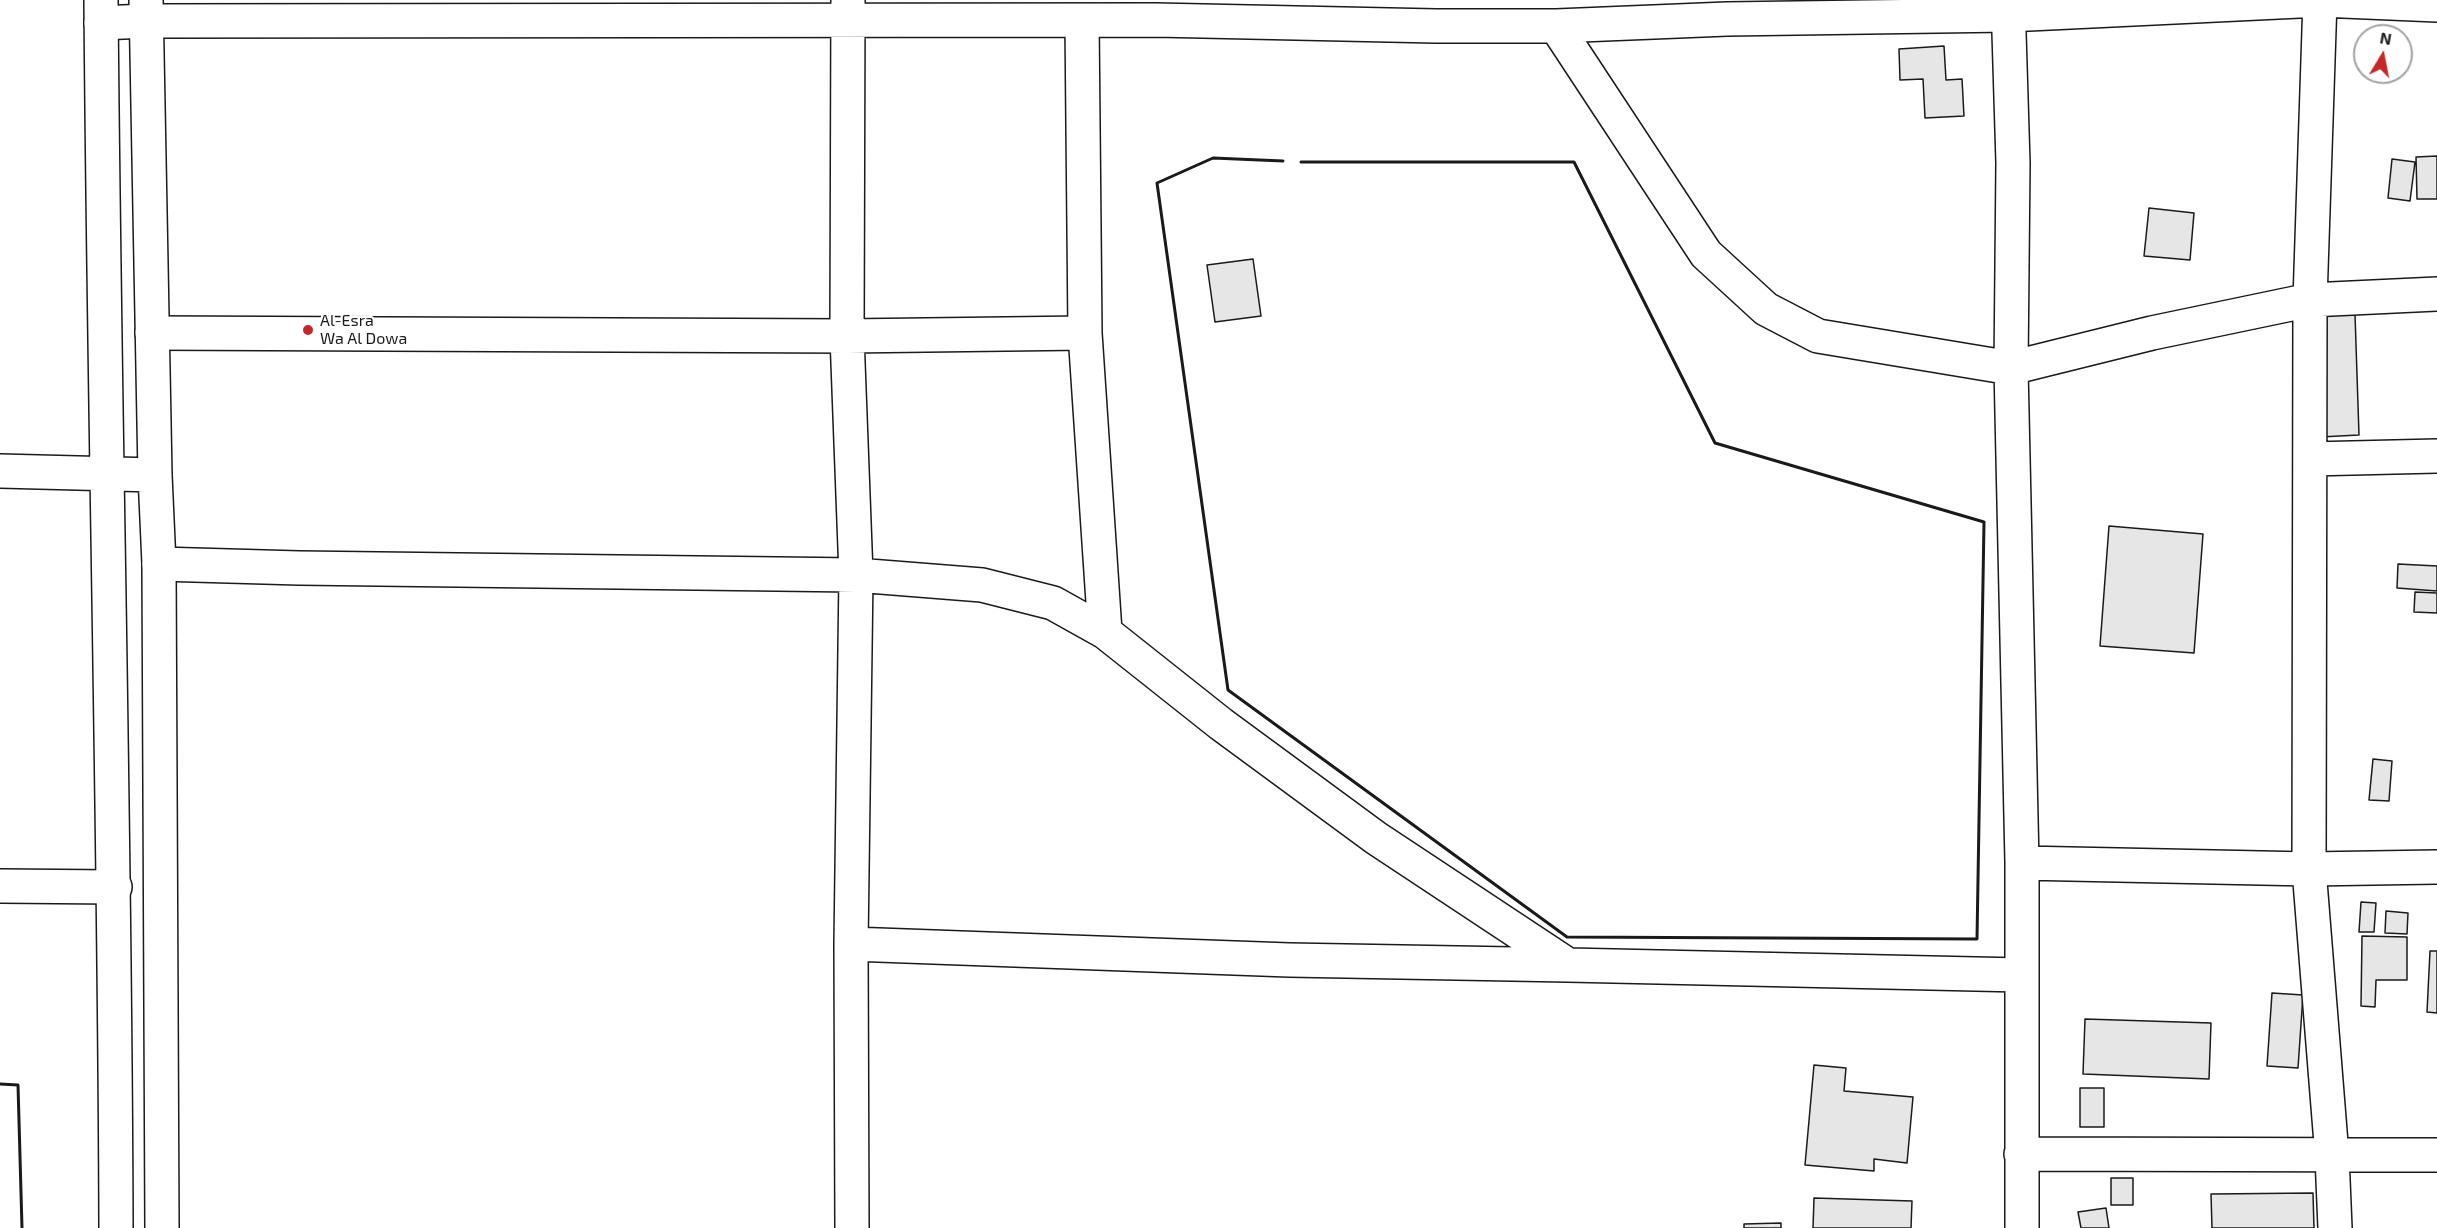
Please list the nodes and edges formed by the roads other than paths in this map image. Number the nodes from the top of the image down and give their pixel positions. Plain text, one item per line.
1 (2320, 0) edge
2 (2437, 5) edge
3 (2008, 8) edge
4 (1726, 9) edge
5 (146, 10) edge
6 (848, 10) edge
7 (1156, 10) edge
8 (101, 12) edge
9 (1436, 13) edge
10 (1082, 21) junction
11 (1556, 26) junction
12 (2437, 294) edge
13 (2310, 300) junction
14 (152, 333) junction
15 (1084, 333) junction
16 (847, 336) junction
17 (2011, 368) junction
18 (2437, 456) edge
19 (2310, 459) junction
20 (0, 471) edge
21 (106, 473) junction
22 (155, 475) junction
23 (159, 564) junction
24 (856, 575) junction
25 (1105, 632) junction
26 (2022, 863) junction
27 (2437, 867) edge
28 (2309, 869) junction
29 (0, 886) edge
30 (115, 886) junction
31 (851, 944) junction
32 (1568, 965) junction
33 (2020, 975) junction
34 (2020, 1154) junction
35 (2332, 1155) junction
36 (2437, 1155) edge
37 (116, 1228) edge
38 (162, 1228) edge
39 (852, 1228) edge
40 (2022, 1228) edge
41 (2335, 1228) edge

1 - 2 street
1 - 3 street
1 - 13 street
3 - 4 street
3 - 17 street
4 - 11 street
5 - 6 street
5 - 8 street
5 - 14 street
6 - 10 street
6 - 16 street
7 - 9 street
7 - 10 street
8 - 21 street
9 - 11 street
10 - 15 street
11 - 17 street
12 - 13 street
13 - 17 street
13 - 19 street
14 - 16 street
14 - 22 street
15 - 16 street
15 - 25 street
16 - 24 street
17 - 26 street
18 - 19 street
19 - 28 street
20 - 21 street
21 - 22 street
21 - 30 street
22 - 23 street
23 - 24 street
23 - 38 street
24 - 25 street
24 - 31 street
25 - 32 street
26 - 28 street
26 - 33 street
27 - 28 street
28 - 35 street
29 - 30 street
30 - 37 street
31 - 32 street
31 - 39 street
32 - 33 street
33 - 34 street
34 - 35 street
34 - 40 street
35 - 36 street
35 - 41 street

